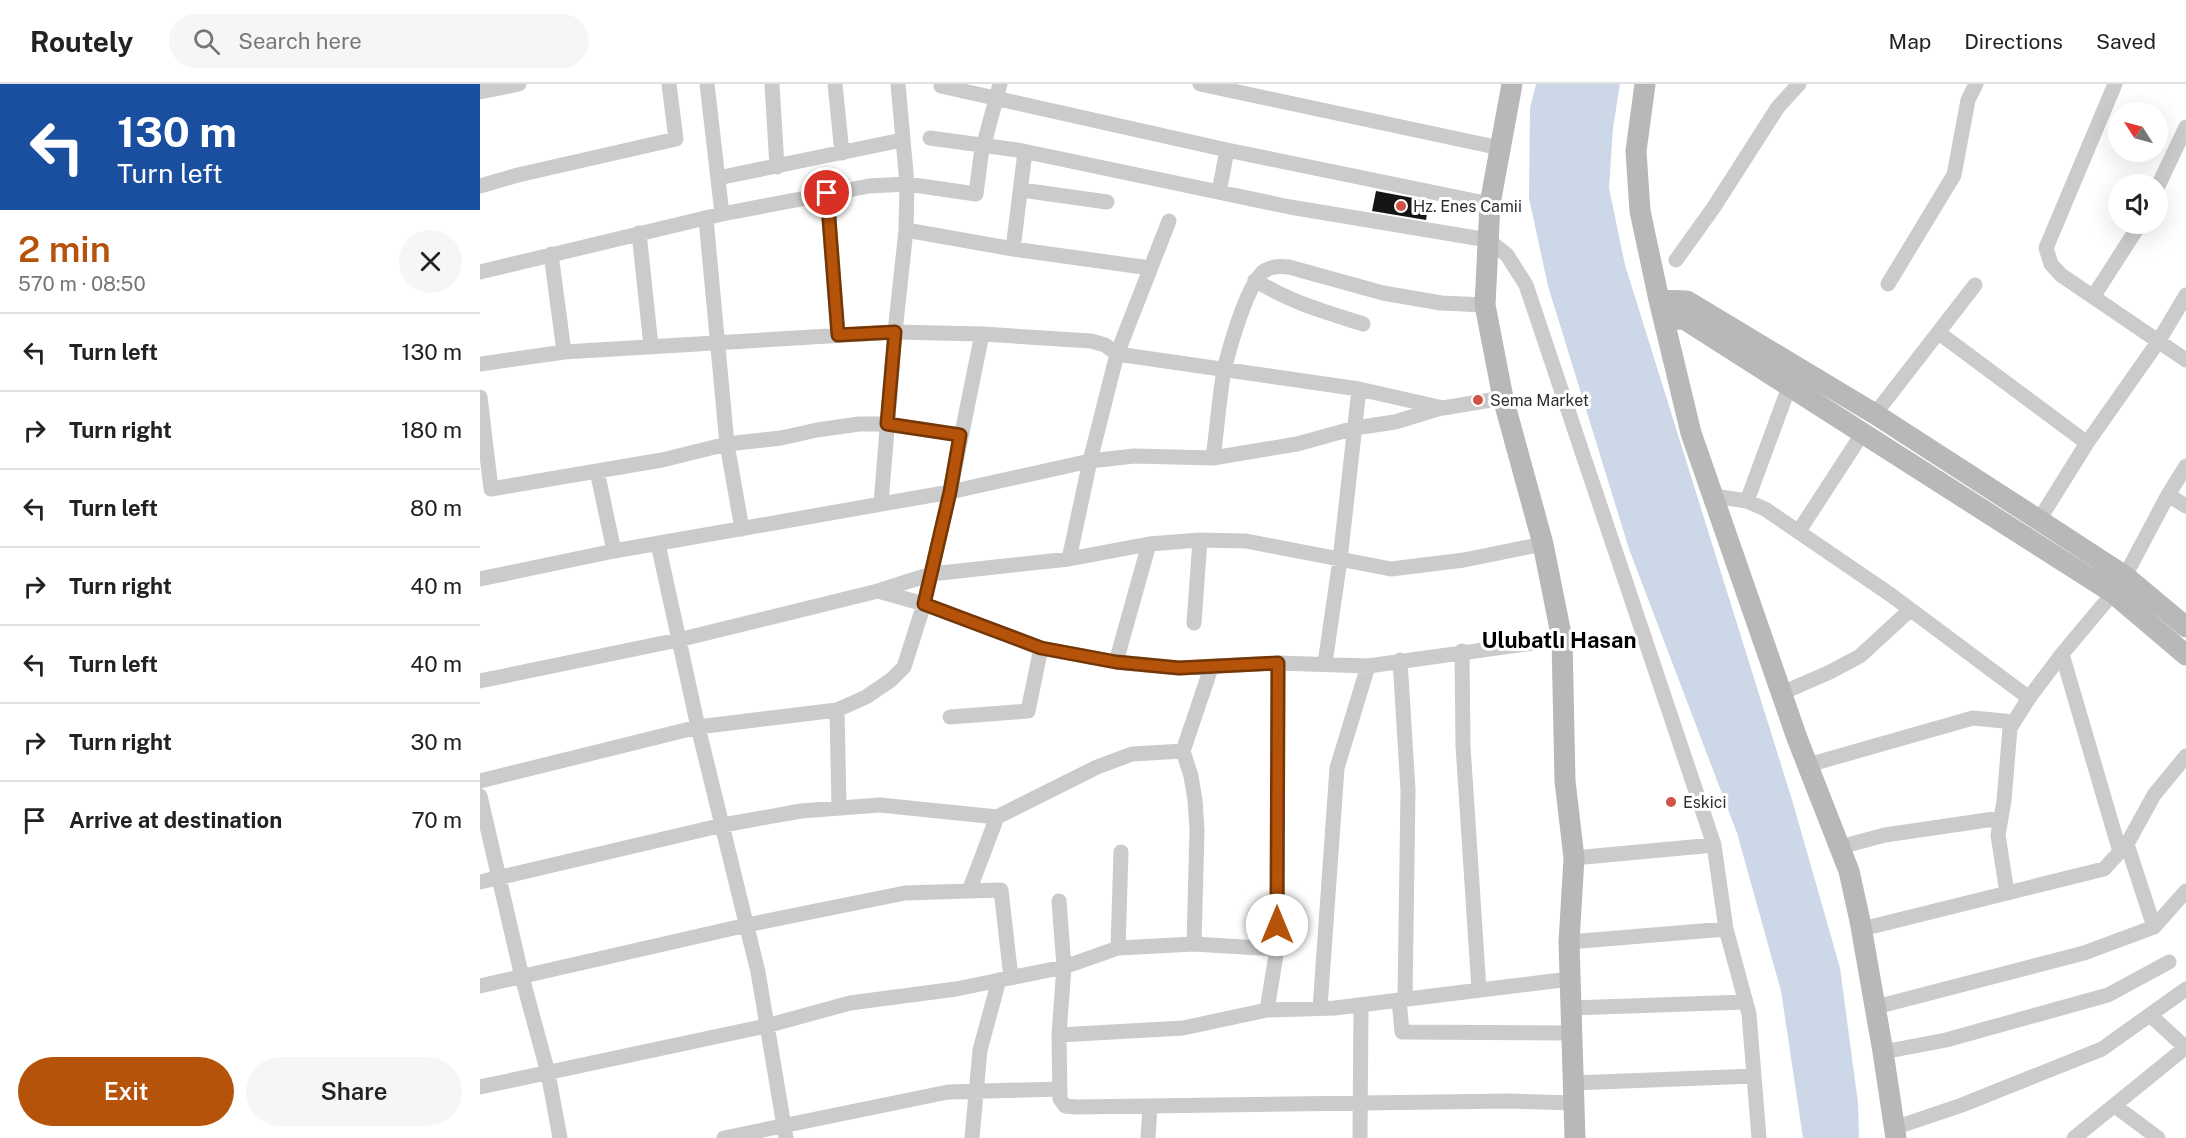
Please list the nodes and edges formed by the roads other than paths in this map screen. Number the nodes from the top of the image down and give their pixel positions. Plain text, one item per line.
1 (517, 84) edge
2 (669, 84) edge
3 (707, 84) edge
4 (772, 84) edge
5 (835, 84) edge
6 (898, 84) edge
7 (1200, 84) edge
8 (1510, 84) edge
9 (1645, 84) edge
10 (1799, 84) edge
11 (1976, 84) edge
12 (2115, 84) edge
13 (942, 86) dead end
14 (998, 91) edge
15 (480, 93) edge
16 (2186, 127) edge
17 (930, 138) dead end
18 (902, 140) junction
19 (984, 146) junction
20 (1500, 148) junction
21 (1227, 150) junction
22 (1025, 152) junction
23 (842, 153) junction
24 (777, 167) junction
25 (2164, 174) edge
26 (717, 178) junction
27 (907, 184) junction
28 (480, 186) edge
29 (1022, 190) junction
30 (1218, 192) junction
31 (827, 193) junction
32 (1107, 202) dead end
33 (1490, 204) junction
34 (722, 214) junction
35 (706, 219) junction
36 (1168, 221) dead end
37 (906, 230) junction
38 (639, 233) junction
39 (2134, 234) edge
40 (1488, 240) junction
41 (1013, 249) junction
42 (551, 255) junction
43 (1676, 260) dead end
44 (1150, 268) junction
45 (480, 272) edge
46 (1255, 280) junction
47 (1888, 284) dead end
48 (1975, 285) dead end
49 (2186, 295) edge
50 (2093, 297) junction
51 (1659, 300) junction
52 (1485, 305) junction
53 (1665, 320) junction
54 (1364, 324) dead end
55 (895, 332) junction
56 (1939, 333) junction
57 (982, 334) junction
58 (838, 335) junction
59 (717, 342) junction
60 (2158, 342) junction
61 (651, 346) junction
62 (564, 352) junction
63 (1116, 354) junction
64 (2186, 360) edge
65 (480, 364) edge
66 (1225, 369) junction
67 (1789, 387) junction
68 (1359, 389) junction
69 (480, 397) edge
70 (1503, 398) junction
71 (1443, 408) junction
72 (1875, 414) junction
73 (887, 424) junction
74 (1355, 428) junction
75 (1862, 434) junction
76 (960, 435) junction
77 (482, 442) edge
78 (2086, 443) junction
79 (727, 444) junction
80 (1213, 458) junction
81 (1090, 461) junction
82 (2186, 466) edge
83 (597, 471) junction
84 (950, 492) junction
85 (2168, 495) junction
86 (1714, 496) junction
87 (1747, 501) junction
88 (881, 502) junction
89 (2186, 506) edge
90 (2039, 520) junction
91 (742, 529) junction
92 (1799, 531) junction
93 (1200, 540) junction
94 (658, 544) junction
95 (1149, 544) junction
96 (1543, 544) junction
97 (614, 551) junction
98 (1069, 559) junction
99 (1340, 560) junction
100 (931, 574) junction
101 (480, 579) edge
102 (2119, 585) junction
103 (878, 591) junction
104 (924, 604) junction
105 (1910, 610) junction
106 (1194, 623) dead end
107 (2186, 627) edge
108 (1562, 639) junction
109 (678, 640) junction
110 (1041, 648) junction
111 (1462, 651) junction
112 (2062, 654) junction
113 (2186, 655) edge
114 (1400, 660) junction
115 (1116, 662) junction
116 (1278, 663) junction
117 (1325, 663) junction
118 (1368, 666) junction
119 (1211, 668) junction
120 (480, 681) edge
121 (1782, 693) junction
122 (2029, 698) junction
123 (837, 710) junction
124 (950, 717) dead end
125 (2014, 722) junction
126 (698, 727) junction
127 (1183, 751) junction
128 (2186, 756) edge
129 (1808, 765) junction
130 (480, 781) edge
131 (480, 796) edge
132 (839, 807) junction
133 (997, 818) junction
134 (2001, 818) junction
135 (723, 825) junction
136 (1714, 846) junction
137 (1840, 847) junction
138 (2124, 848) junction
139 (1121, 852) dead end
140 (1574, 858) junction
141 (499, 878) junction
142 (480, 882) edge
143 (969, 891) junction
144 (2186, 891) edge
145 (2007, 893) junction
146 (1059, 901) dead end
147 (747, 925) junction
148 (2154, 927) junction
149 (1726, 929) junction
150 (1862, 929) junction
151 (1569, 942) junction
152 (1194, 944) junction
153 (1118, 948) junction
154 (1277, 949) junction
155 (2169, 962) dead end
156 (1064, 967) junction
157 (522, 977) junction
158 (1005, 979) junction
159 (1570, 979) junction
160 (480, 986) edge
161 (2186, 989) edge
162 (1479, 990) junction
163 (1402, 1000) junction
164 (1745, 1002) junction
165 (1361, 1005) junction
166 (1876, 1007) junction
167 (1320, 1008) junction
168 (1571, 1008) junction
169 (1267, 1010) junction
170 (2150, 1015) junction
171 (766, 1026) junction
172 (1572, 1033) junction
173 (1059, 1035) junction
174 (2186, 1048) edge
175 (1884, 1052) junction
176 (548, 1073) junction
177 (1754, 1076) junction
178 (480, 1087) edge
179 (1060, 1089) junction
180 (976, 1090) junction
181 (1574, 1093) junction
182 (1360, 1104) junction
183 (1150, 1106) junction
184 (2115, 1106) junction
185 (785, 1132) edge
186 (1895, 1133) edge
187 (560, 1138) edge
188 (724, 1138) edge
189 (972, 1138) edge
190 (1148, 1138) edge
191 (1360, 1138) edge
192 (1575, 1138) edge
193 (1759, 1138) edge
194 (2074, 1138) edge
195 (2158, 1138) edge

1 - 15 street
2 - 28 street
3 - 26 street
4 - 24 street
5 - 23 street
6 - 18 street
7 - 20 street
8 - 20 main road
9 - 51 main road
10 - 43 street
11 - 47 street
12 - 50 street
13 - 14 street
14 - 19 street
14 - 21 street
16 - 25 street
17 - 19 street
18 - 23 street
18 - 27 street
19 - 22 street
19 - 27 street
20 - 33 main road
21 - 30 street
21 - 33 street
22 - 29 street
22 - 30 street
23 - 24 street
24 - 26 street
26 - 34 street
27 - 31 street
27 - 37 street
29 - 32 street
29 - 41 street
30 - 40 street
31 - 34 street
31 - 58 street
33 - 40 main road
34 - 35 street
35 - 38 street
35 - 59 street
36 - 44 street
37 - 41 street
37 - 55 street
38 - 42 street
38 - 61 street
39 - 50 street
40 - 52 main road
40 - 136 street
41 - 44 street
42 - 45 street
42 - 62 street
44 - 63 street
46 - 52 street
46 - 54 street
46 - 66 street
48 - 56 street
49 - 60 street
50 - 60 street
51 - 53 main road
51 - 72 main road
52 - 70 main road
53 - 67 main road
53 - 86 main road
55 - 57 street
55 - 58 street
55 - 73 street
56 - 72 street
56 - 78 street
57 - 63 street
57 - 76 street
58 - 59 street
59 - 61 street
59 - 79 street
60 - 64 street
60 - 78 street
61 - 62 street
62 - 65 street
63 - 66 street
63 - 81 street
66 - 68 street
66 - 80 street
67 - 75 main road
67 - 87 street
68 - 71 street
68 - 74 street
69 - 77 street
70 - 71 street
70 - 96 main road
71 - 74 street
72 - 90 main road
73 - 76 street
73 - 79 street
73 - 88 street
74 - 80 street
74 - 99 street
75 - 92 street
75 - 102 main road
76 - 84 street
77 - 83 street
78 - 90 street
79 - 83 street
79 - 91 street
80 - 81 street
81 - 84 street
81 - 98 street
82 - 85 street
83 - 97 street
84 - 88 street
84 - 100 street
85 - 89 street
85 - 102 street
86 - 87 street
86 - 121 main road
87 - 92 street
88 - 91 street
90 - 102 main road
91 - 94 street
92 - 105 street
93 - 95 street
93 - 99 street
93 - 106 street
94 - 97 street
94 - 109 street
95 - 98 street
95 - 115 street
96 - 99 street
96 - 108 main road
97 - 101 street
98 - 100 street
99 - 117 street
100 - 103 street
100 - 104 street
102 - 107 main road
102 - 112 street
102 - 113 main road
103 - 104 street
103 - 109 street
104 - 110 street
104 - 123 street
105 - 121 street
105 - 122 street
108 - 111 street
108 - 140 main road
109 - 120 street
109 - 126 street
110 - 115 street
110 - 124 street
111 - 114 street
111 - 162 street
112 - 122 street
112 - 138 street
114 - 118 street
114 - 163 street
115 - 119 street
116 - 117 street
116 - 119 street
116 - 154 street
117 - 118 street
118 - 167 street
119 - 127 street
121 - 129 main road
122 - 125 street
123 - 126 street
123 - 132 street
125 - 129 street
125 - 134 street
126 - 130 street
126 - 135 street
127 - 133 street
127 - 152 street
128 - 138 street
129 - 137 main road
131 - 141 street
132 - 133 street
132 - 135 street
133 - 143 street
134 - 137 street
134 - 145 street
135 - 141 street
135 - 147 street
136 - 140 street
136 - 149 street
137 - 150 main road
138 - 145 street
138 - 148 street
139 - 153 street
140 - 151 main road
141 - 142 street
141 - 157 street
143 - 147 street
143 - 158 street
144 - 148 street
145 - 150 street
146 - 156 street
147 - 157 street
147 - 171 street
148 - 166 street
149 - 151 street
149 - 164 street
150 - 166 main road
151 - 159 main road
152 - 153 street
152 - 154 street
153 - 156 street
154 - 169 street
155 - 175 street
156 - 158 street
156 - 173 street
157 - 160 street
157 - 176 street
158 - 171 street
158 - 180 street
159 - 162 street
159 - 168 main road
161 - 170 street
162 - 163 street
163 - 165 street
163 - 172 street
164 - 168 street
164 - 177 street
165 - 167 street
165 - 182 street
166 - 175 main road
167 - 169 street
168 - 172 main road
169 - 173 street
170 - 174 street
170 - 186 street
171 - 176 street
171 - 185 street
172 - 181 main road
173 - 179 street
174 - 184 street
175 - 186 main road
176 - 178 street
176 - 187 street
177 - 181 street
177 - 193 street
179 - 180 street
179 - 183 street
180 - 185 street
180 - 189 street
181 - 182 street
181 - 192 main road
182 - 183 street
182 - 191 street
183 - 190 street
184 - 194 street
184 - 195 street
185 - 188 street

